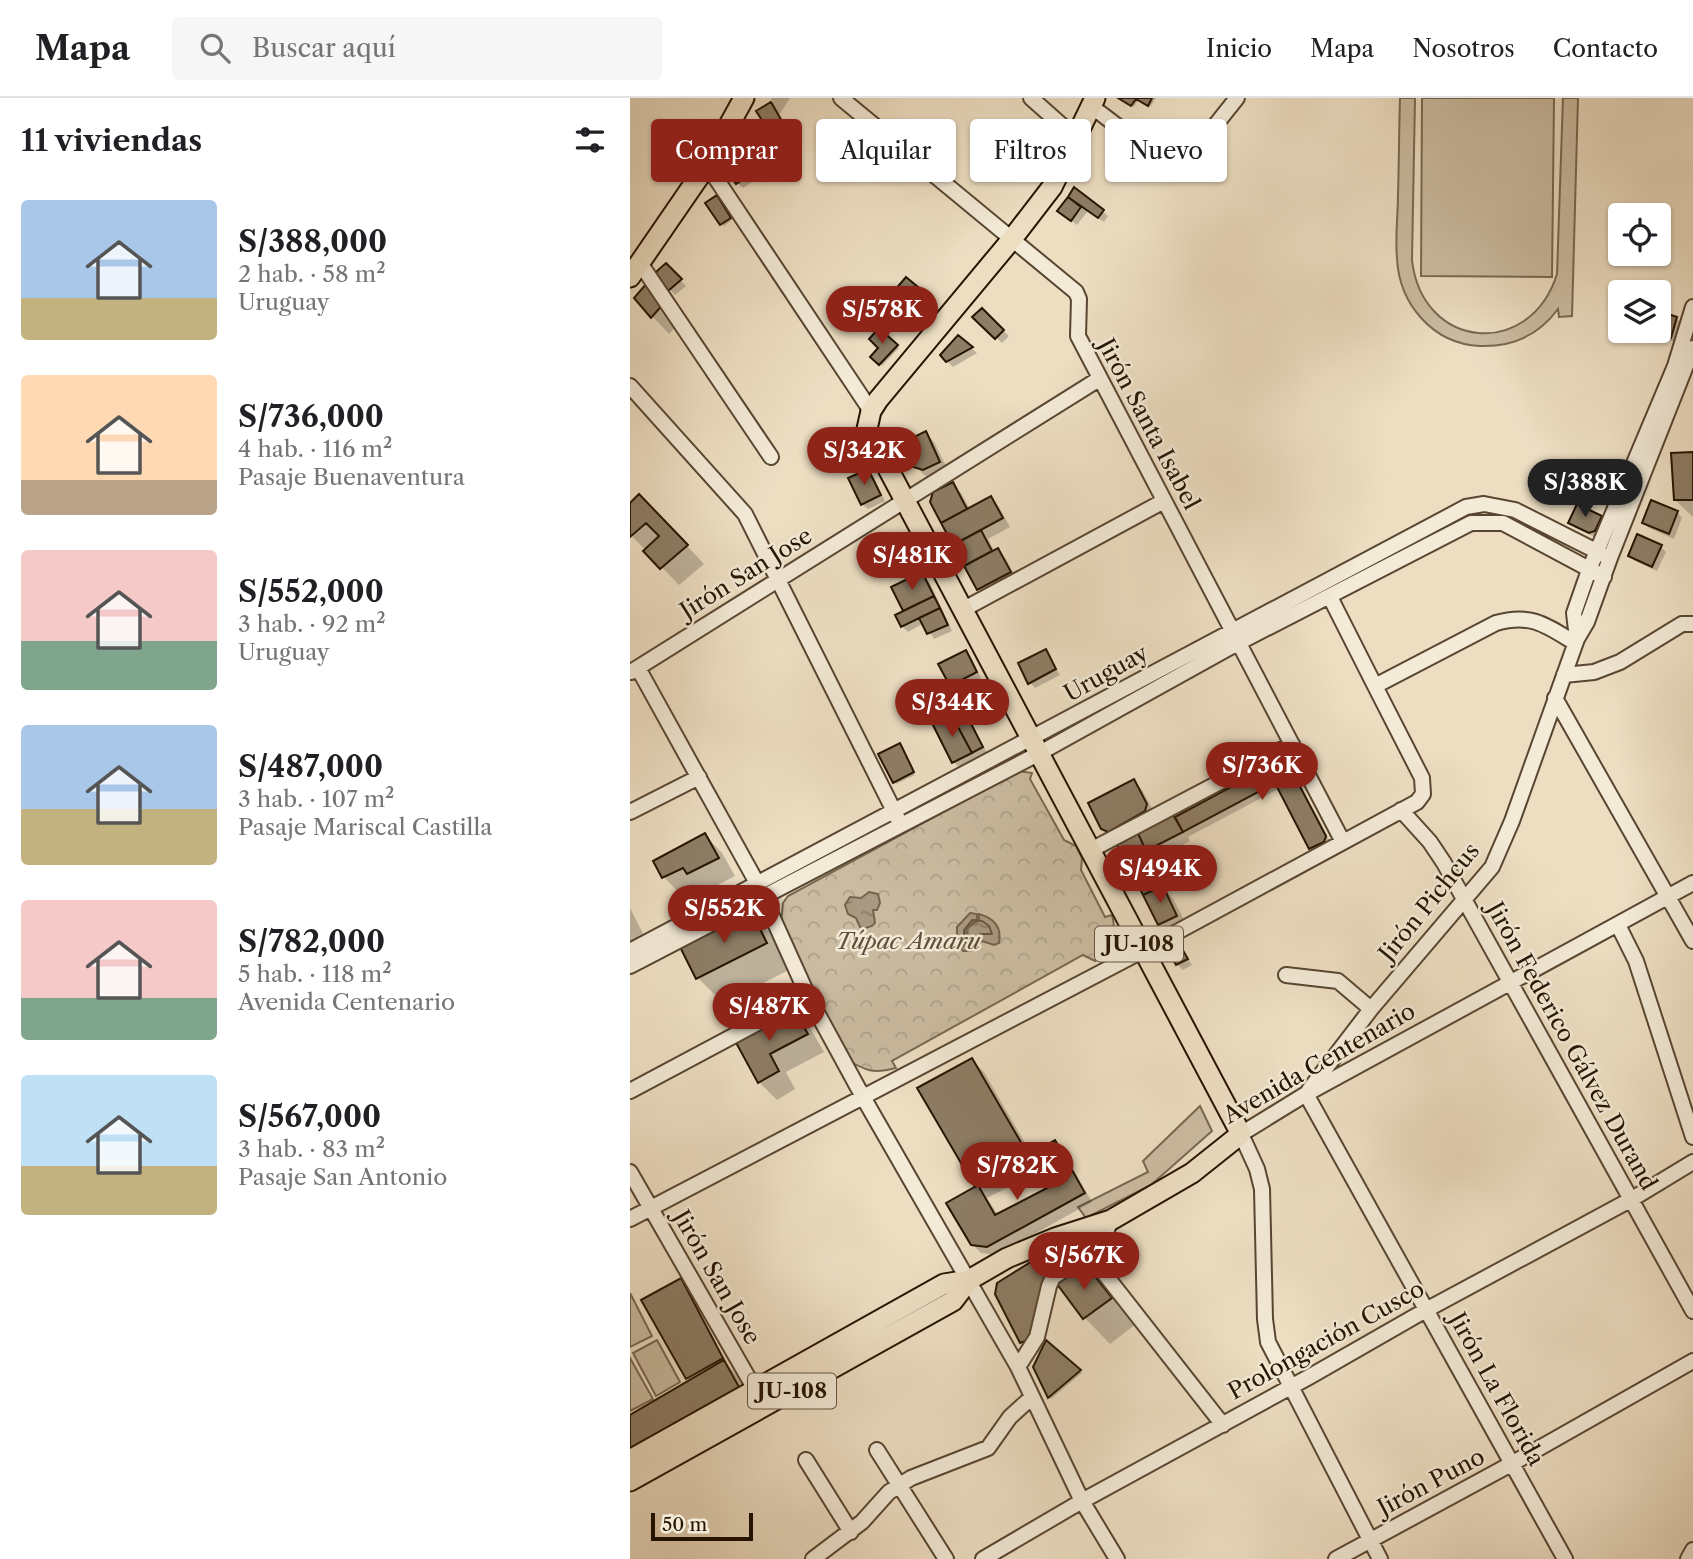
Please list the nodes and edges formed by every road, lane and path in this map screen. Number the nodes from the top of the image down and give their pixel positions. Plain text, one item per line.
1 (744, 98) edge
2 (841, 98) edge
3 (1031, 98) edge
4 (1237, 98) edge
5 (1093, 102) edge
6 (732, 119) edge
7 (1055, 119) edge
8 (1085, 119) edge
9 (694, 182) edge
10 (717, 182) edge
11 (1054, 182) edge
12 (1012, 239) junction
13 (633, 272) edge
14 (1693, 307) edge
15 (1693, 348) edge
16 (1099, 380) junction
17 (630, 386) edge
18 (871, 411) junction
19 (771, 457) dead end
20 (1632, 486) junction
21 (905, 500) junction
22 (1164, 501) junction
23 (1603, 555) junction
24 (1589, 570) junction
25 (1604, 577) junction
26 (777, 581) junction
27 (1330, 597) junction
28 (964, 609) junction
29 (1693, 624) edge
30 (1235, 637) junction
31 (1576, 641) junction
32 (634, 670) edge
33 (1564, 675) junction
34 (1375, 686) junction
35 (1555, 698) junction
36 (1292, 744) junction
37 (1034, 747) junction
38 (699, 777) junction
39 (893, 810) junction
40 (1401, 810) junction
41 (630, 813) edge
42 (901, 825) junction
43 (1343, 842) junction
44 (1089, 852) junction
45 (757, 883) junction
46 (1693, 883) edge
47 (1668, 897) junction
48 (765, 898) junction
49 (1463, 900) junction
50 (1618, 925) junction
51 (1693, 941) edge
52 (630, 951) edge
53 (1142, 951) junction
54 (630, 966) edge
55 (1286, 975) dead end
56 (1512, 984) junction
57 (808, 996) junction
58 (1371, 1009) junction
59 (630, 1091) edge
60 (1306, 1094) junction
61 (863, 1097) junction
62 (1241, 1134) junction
63 (1693, 1137) edge
64 (1693, 1162) edge
65 (630, 1171) edge
66 (1632, 1199) junction
67 (651, 1209) junction
68 (630, 1220) edge
69 (1111, 1220) junction
70 (1089, 1254) junction
71 (970, 1280) junction
72 (1426, 1310) junction
73 (1693, 1311) edge
74 (1693, 1361) edge
75 (1018, 1367) junction
76 (1289, 1388) junction
77 (1032, 1397) junction
78 (760, 1398) junction
79 (1223, 1425) junction
80 (877, 1450) dead end
81 (630, 1460) edge
82 (806, 1460) dead end
83 (1513, 1463) junction
84 (630, 1481) edge
85 (899, 1485) junction
86 (1082, 1501) junction
87 (851, 1532) junction
88 (1370, 1541) junction
89 (1693, 1550) edge
90 (813, 1559) edge
91 (946, 1559) edge
92 (983, 1559) edge
93 (1117, 1559) edge
94 (1336, 1559) edge
95 (1380, 1559) edge
96 (1565, 1559) edge
97 (1688, 1559) edge

1 - 6 main road
2 - 12 street, Jirón Santa Isabel
3 - 7 street
4 - 5 street
5 - 8 main road
9 - 13 main road
10 - 18 street
11 - 12 main road
12 - 16 street, Jirón Santa Isabel
12 - 18 main road
13 - 19 street
14 - 20 street
15 - 20 street
16 - 21 street, Jirón San Jose
16 - 22 street, Jirón Santa Isabel
17 - 26 street
18 - 21 main road, JU-108
20 - 23 street
21 - 26 street, Jirón San Jose
21 - 28 main road, JU-108
22 - 28 street
22 - 30 street, Jirón Santa Isabel
23 - 24 street
23 - 25 street, Jirón Pichcus
23 - 30 street, Uruguay
24 - 25 street, Uruguay
24 - 27 street, Uruguay
24 - 31 street
25 - 31 street, Jirón Pichcus
26 - 32 street, Jirón San Jose
26 - 39 street
27 - 30 street, Uruguay
27 - 34 street
28 - 37 main road, JU-108
29 - 33 street
30 - 36 street, Jirón Santa Isabel
30 - 37 street, Uruguay
31 - 33 street, Jirón Pichcus
31 - 34 street
32 - 38 street
33 - 35 street, Jirón Pichcus
34 - 40 street
35 - 47 street
35 - 49 street, Jirón Pichcus
36 - 43 street, Jirón Santa Isabel
36 - 44 street
37 - 39 street, Uruguay
37 - 42 street, Uruguay
37 - 44 main road, JU-108
38 - 41 street
38 - 45 street
39 - 42 street
39 - 45 street, Uruguay
40 - 43 street
40 - 49 street, Jirón Federico Gálvez Durand
42 - 48 street, Uruguay
43 - 53 street
44 - 53 main road, JU-108
45 - 48 street
45 - 52 street, Uruguay
46 - 47 street, Avenida Centenario
47 - 50 street, Avenida Centenario
47 - 51 street
48 - 54 street, Uruguay
48 - 57 street
49 - 56 street, Jirón Federico Gálvez Durand
49 - 58 street, Jirón Pichcus
50 - 56 street, Avenida Centenario
50 - 63 street
53 - 61 street
53 - 62 main road, JU-108
55 - 58 street
56 - 60 street, Avenida Centenario
56 - 66 street, Jirón Federico Gálvez Durand
57 - 59 street
57 - 61 street
58 - 60 street, Jirón Pichcus
60 - 62 street, Avenida Centenario
60 - 72 street, Jirón La Florida
61 - 67 street
61 - 71 street
62 - 69 main road, Avenida Centenario / JU-108
62 - 76 street
64 - 66 street, Prolongación Cusco
65 - 67 street, Jirón San Jose
66 - 72 street, Prolongación Cusco
66 - 73 street, Jirón Federico Gálvez Durand
67 - 68 street
67 - 78 street, Jirón San Jose
69 - 70 street
69 - 71 main road, Avenida Centenario / JU-108
70 - 75 street
70 - 79 street
71 - 75 street
71 - 78 main road, Avenida Centenario / JU-108
72 - 76 street, Prolongación Cusco
72 - 83 street, Jirón La Florida
74 - 83 street, Jirón Puno
75 - 77 street
76 - 79 street, Prolongación Cusco
76 - 88 street
77 - 85 street
77 - 86 street
78 - 81 main road, Avenida Centenario / JU-108
78 - 84 main road, Avenida Centenario / JU-108
79 - 86 street, Prolongación Cusco
80 - 85 street
82 - 87 street
83 - 88 street, Jirón Puno
83 - 96 street, Jirón La Florida
85 - 87 street
85 - 91 street
86 - 92 street, Prolongación Cusco
86 - 93 street
87 - 90 street
88 - 94 street, Jirón Puno
88 - 95 street
89 - 97 street

